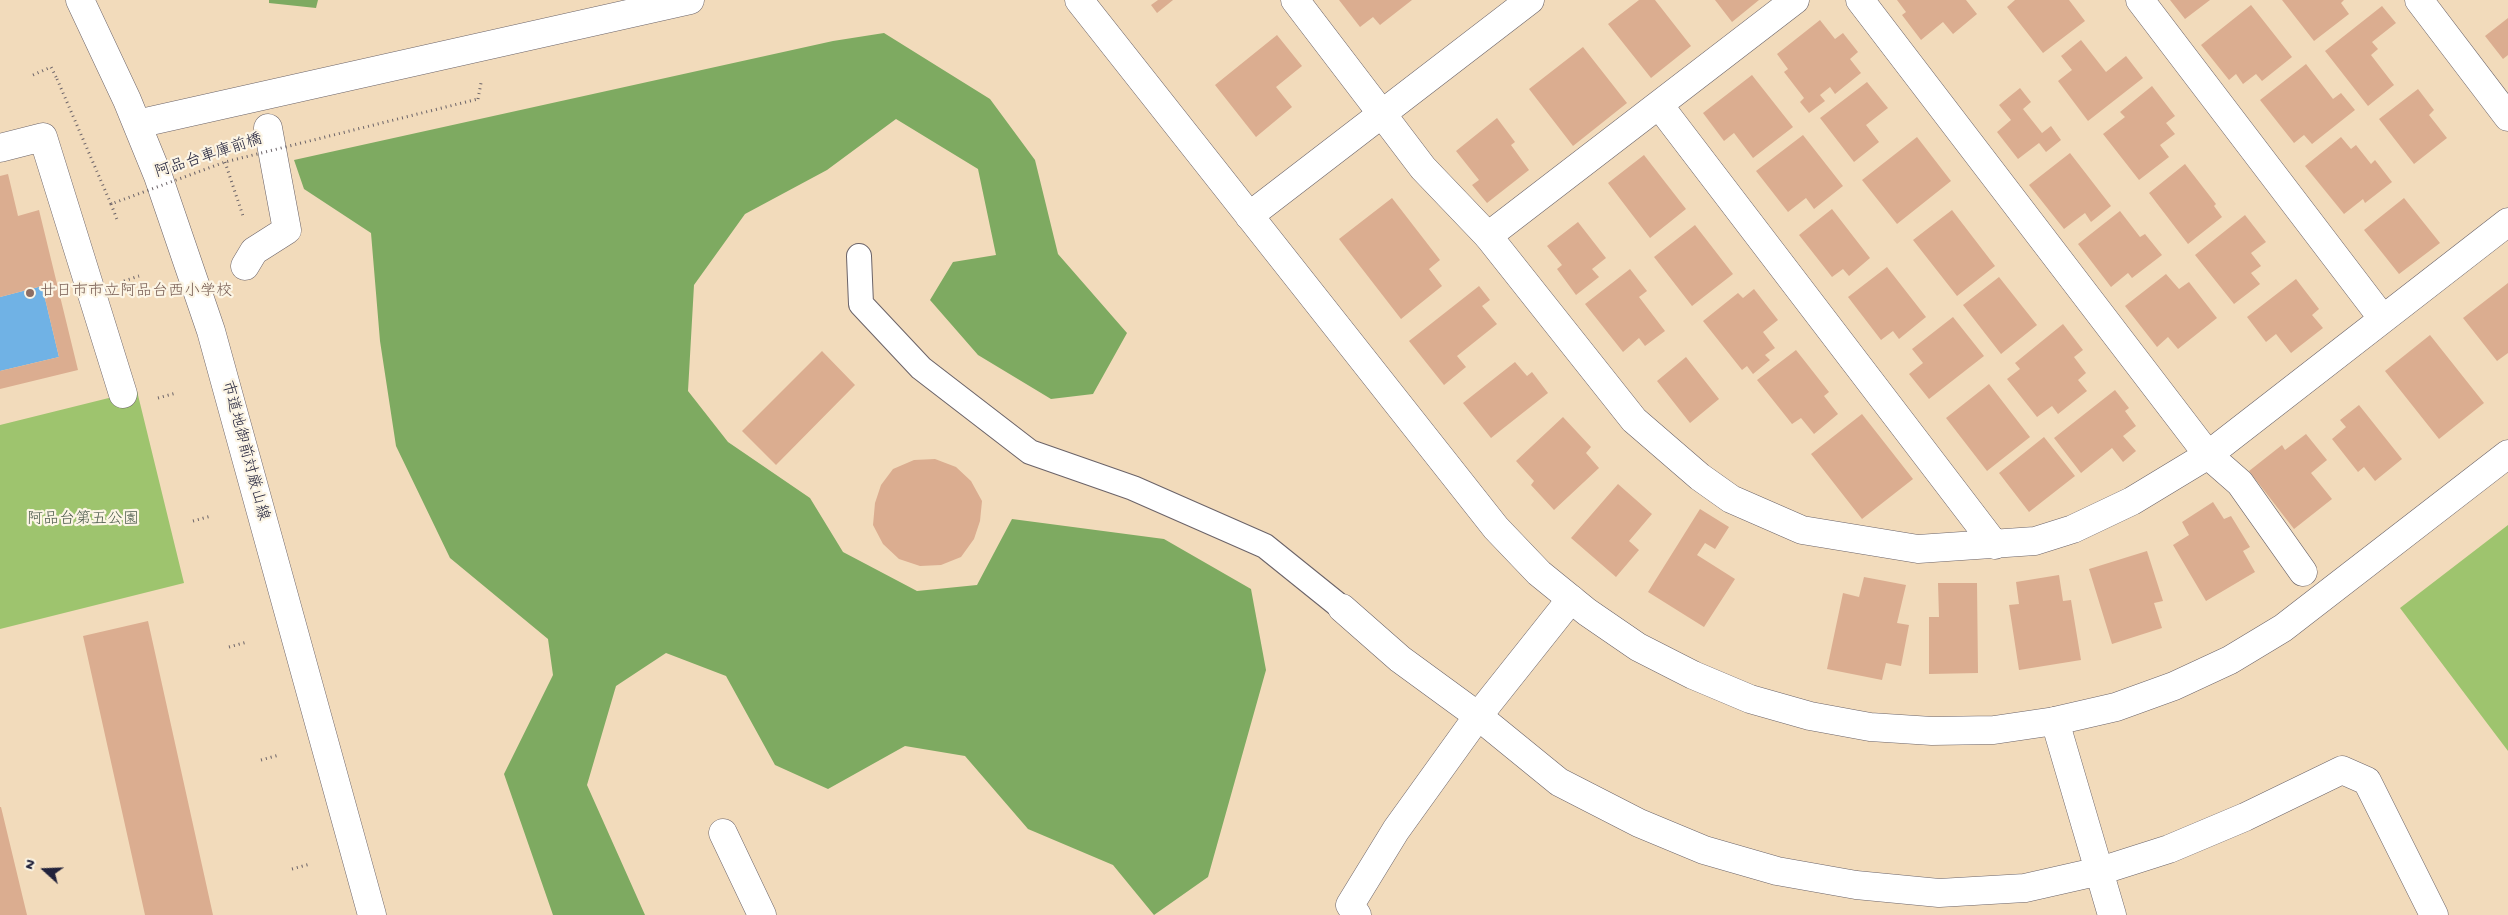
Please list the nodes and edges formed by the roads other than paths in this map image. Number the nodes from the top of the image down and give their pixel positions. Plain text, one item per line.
1 (80, 0) edge
2 (690, 0) edge
3 (1079, 0) edge
4 (1295, 0) edge
5 (1530, 0) edge
6 (1795, 0) edge
7 (1860, 0) edge
8 (2140, 0) edge
9 (2419, 0) edge
10 (1659, 105) junction
11 (1382, 114) junction
12 (2508, 117) edge
13 (137, 124) junction
14 (268, 128) dead end
15 (0, 148) edge
16 (1250, 216) junction
17 (2508, 222) edge
18 (1488, 236) junction
19 (859, 256) dead end
20 (245, 266) dead end
21 (2383, 319) junction
22 (124, 394) dead end
23 (2508, 454) edge
24 (2208, 455) junction
25 (1994, 545) junction
26 (2303, 572) dead end
27 (1571, 599) junction
28 (1342, 608) joint
29 (1478, 716) junction
30 (2055, 721) junction
31 (723, 833) dead end
32 (2100, 871) junction
33 (372, 915) edge
34 (762, 915) edge
35 (1357, 915) edge
36 (2112, 915) edge
37 (2434, 915) edge

1 - 13 street, 市道地御前対厳山線
2 - 13 street
3 - 16 street
4 - 11 street
5 - 11 street
6 - 10 street
7 - 24 street
8 - 21 street
9 - 12 street
10 - 18 street
10 - 25 street
11 - 16 street
11 - 18 street
13 - 33 street, 市道地御前対厳山線
14 - 20 street
15 - 22 street
16 - 27 street
17 - 21 street
18 - 25 street
19 - 28 lane
21 - 24 street
23 - 30 street
24 - 25 street
24 - 26 street
27 - 29 street
27 - 30 street
28 - 29 street
29 - 32 street
29 - 35 street
30 - 32 street
31 - 34 street
32 - 36 street
32 - 37 street

